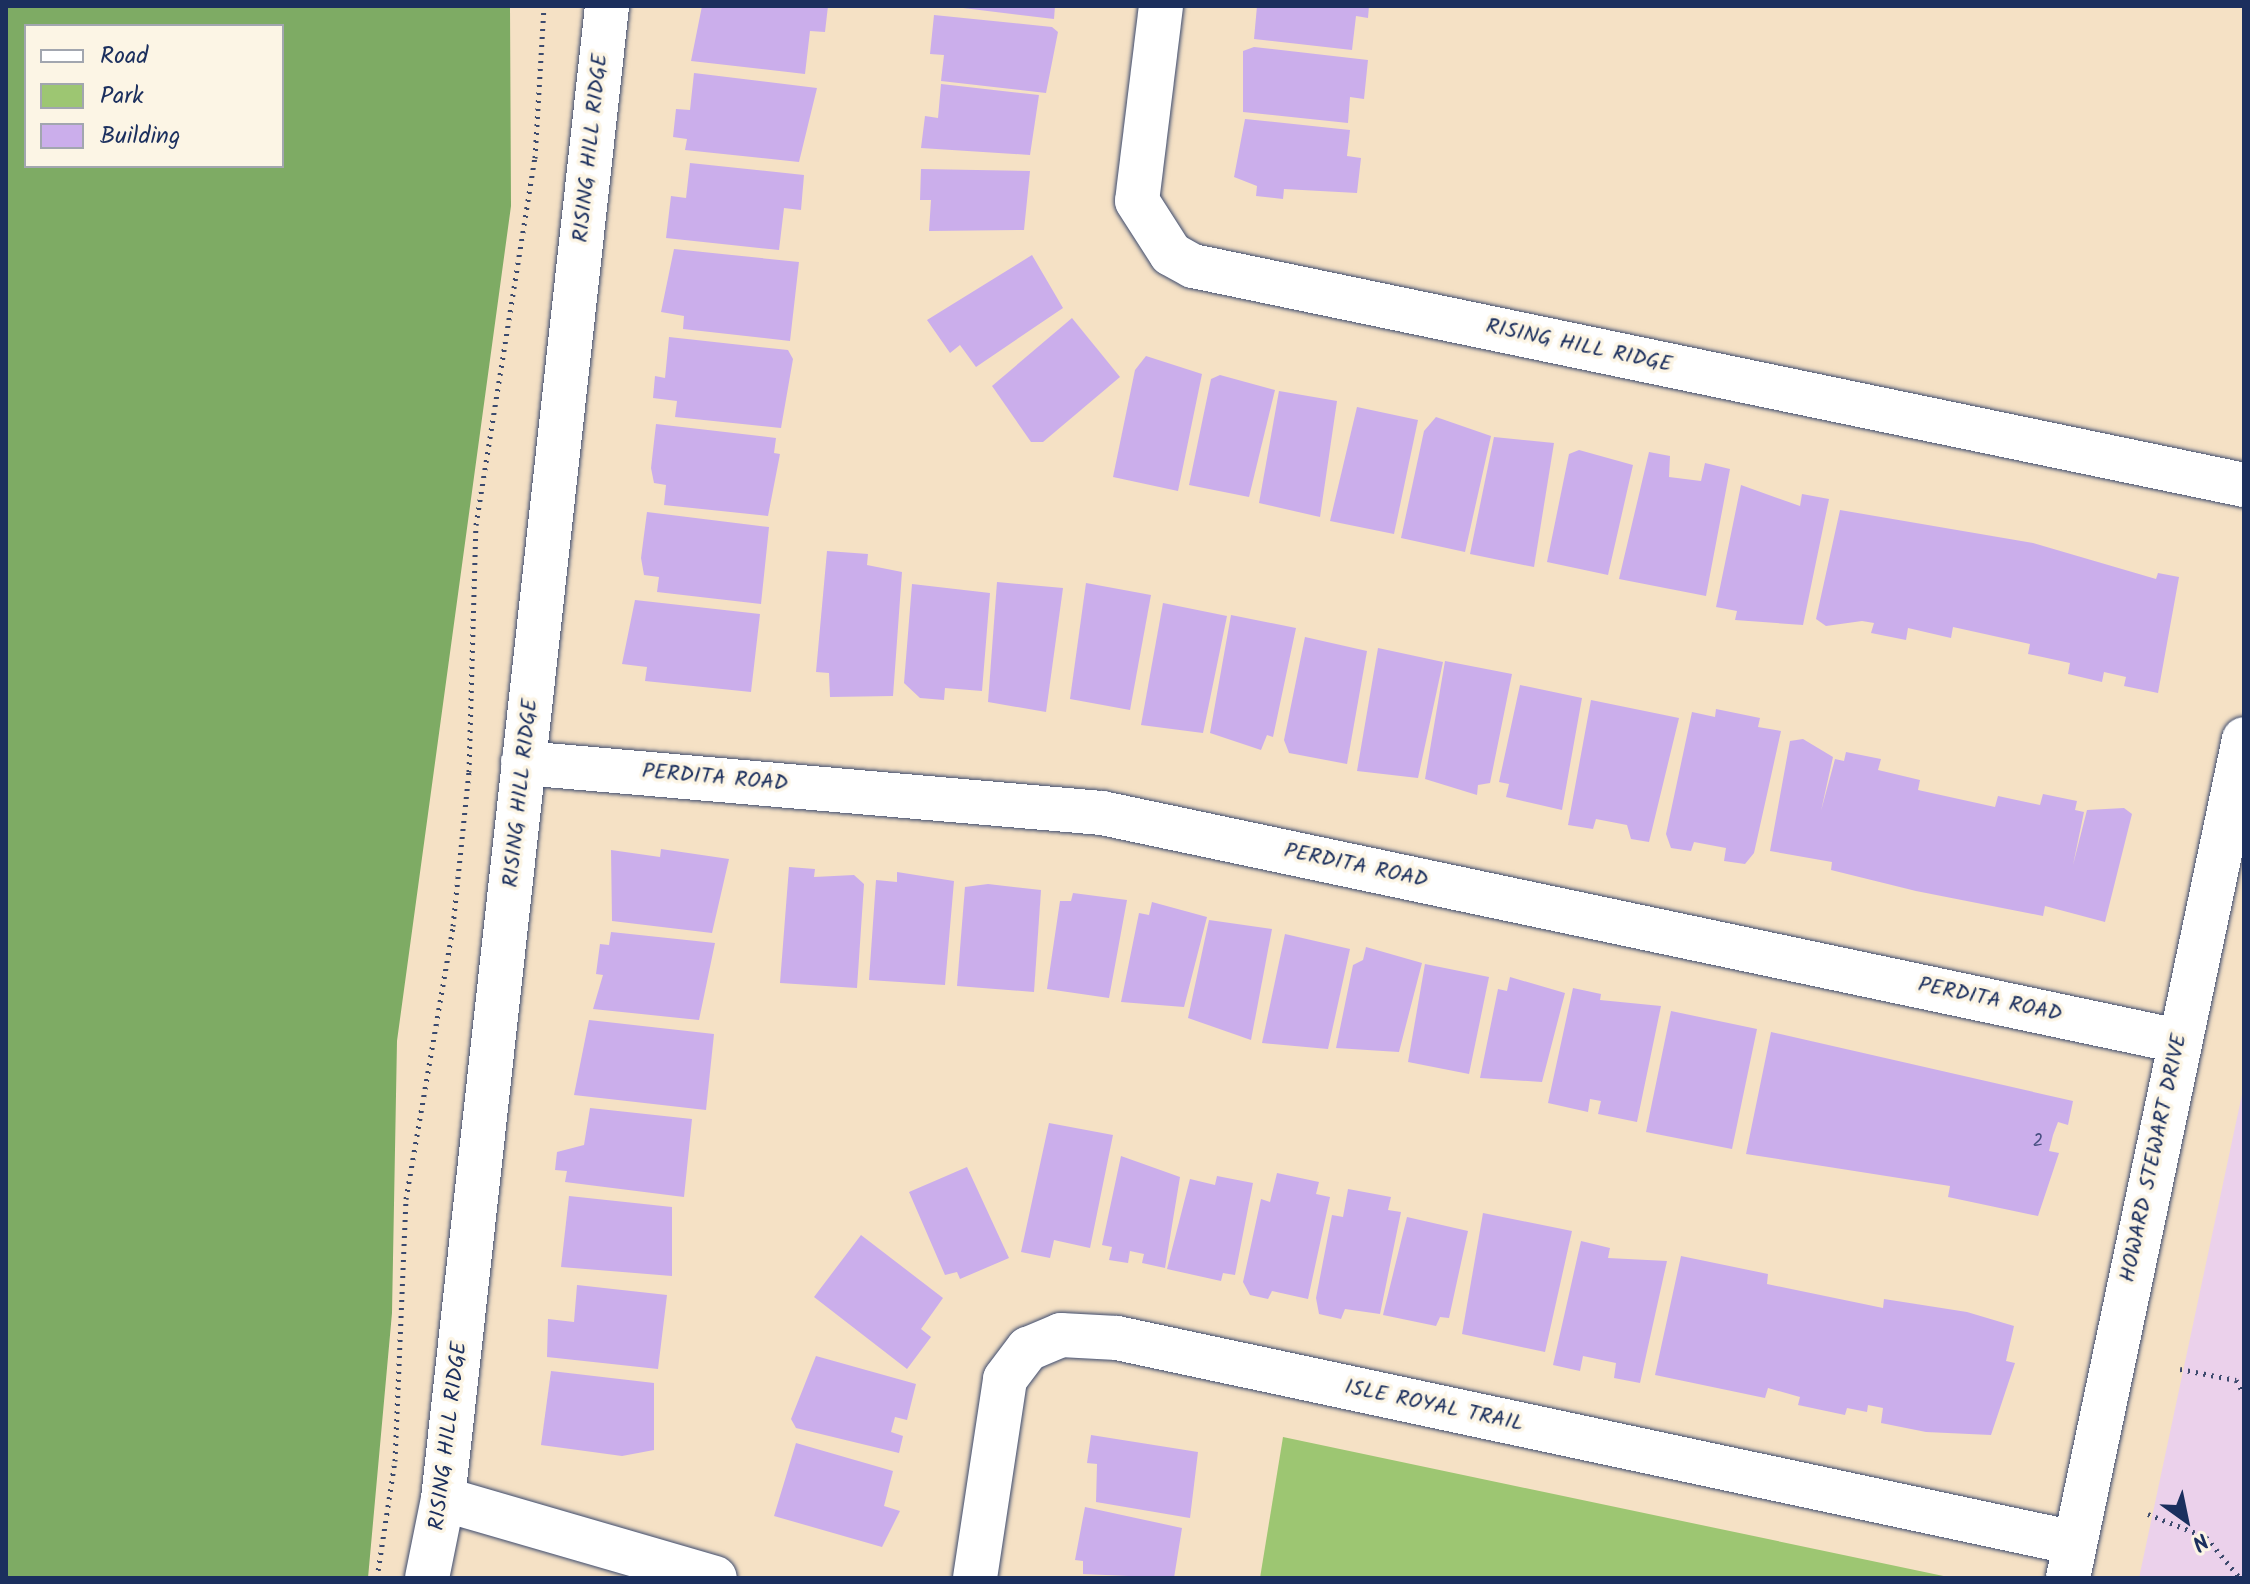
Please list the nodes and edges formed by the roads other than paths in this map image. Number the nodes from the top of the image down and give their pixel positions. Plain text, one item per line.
1 (607, 6) edge
2 (1161, 6) edge
3 (2244, 485) edge
4 (2244, 739) edge
5 (523, 763) junction
6 (2178, 1041) junction
7 (443, 1499) junction
8 (2071, 1561) edge
9 (427, 1578) edge
10 (715, 1578) edge
11 (975, 1578) edge

1 - 5 street, RISING HILL RIDGE
2 - 3 street, RISING HILL RIDGE
4 - 6 street, HOWARD STEWART DRIVE
5 - 6 street, PERDITA ROAD
5 - 7 street, RISING HILL RIDGE
6 - 8 street, HOWARD STEWART DRIVE
7 - 9 street, RISING HILL RIDGE
7 - 10 street
8 - 11 street, ISLE ROYAL TRAIL

